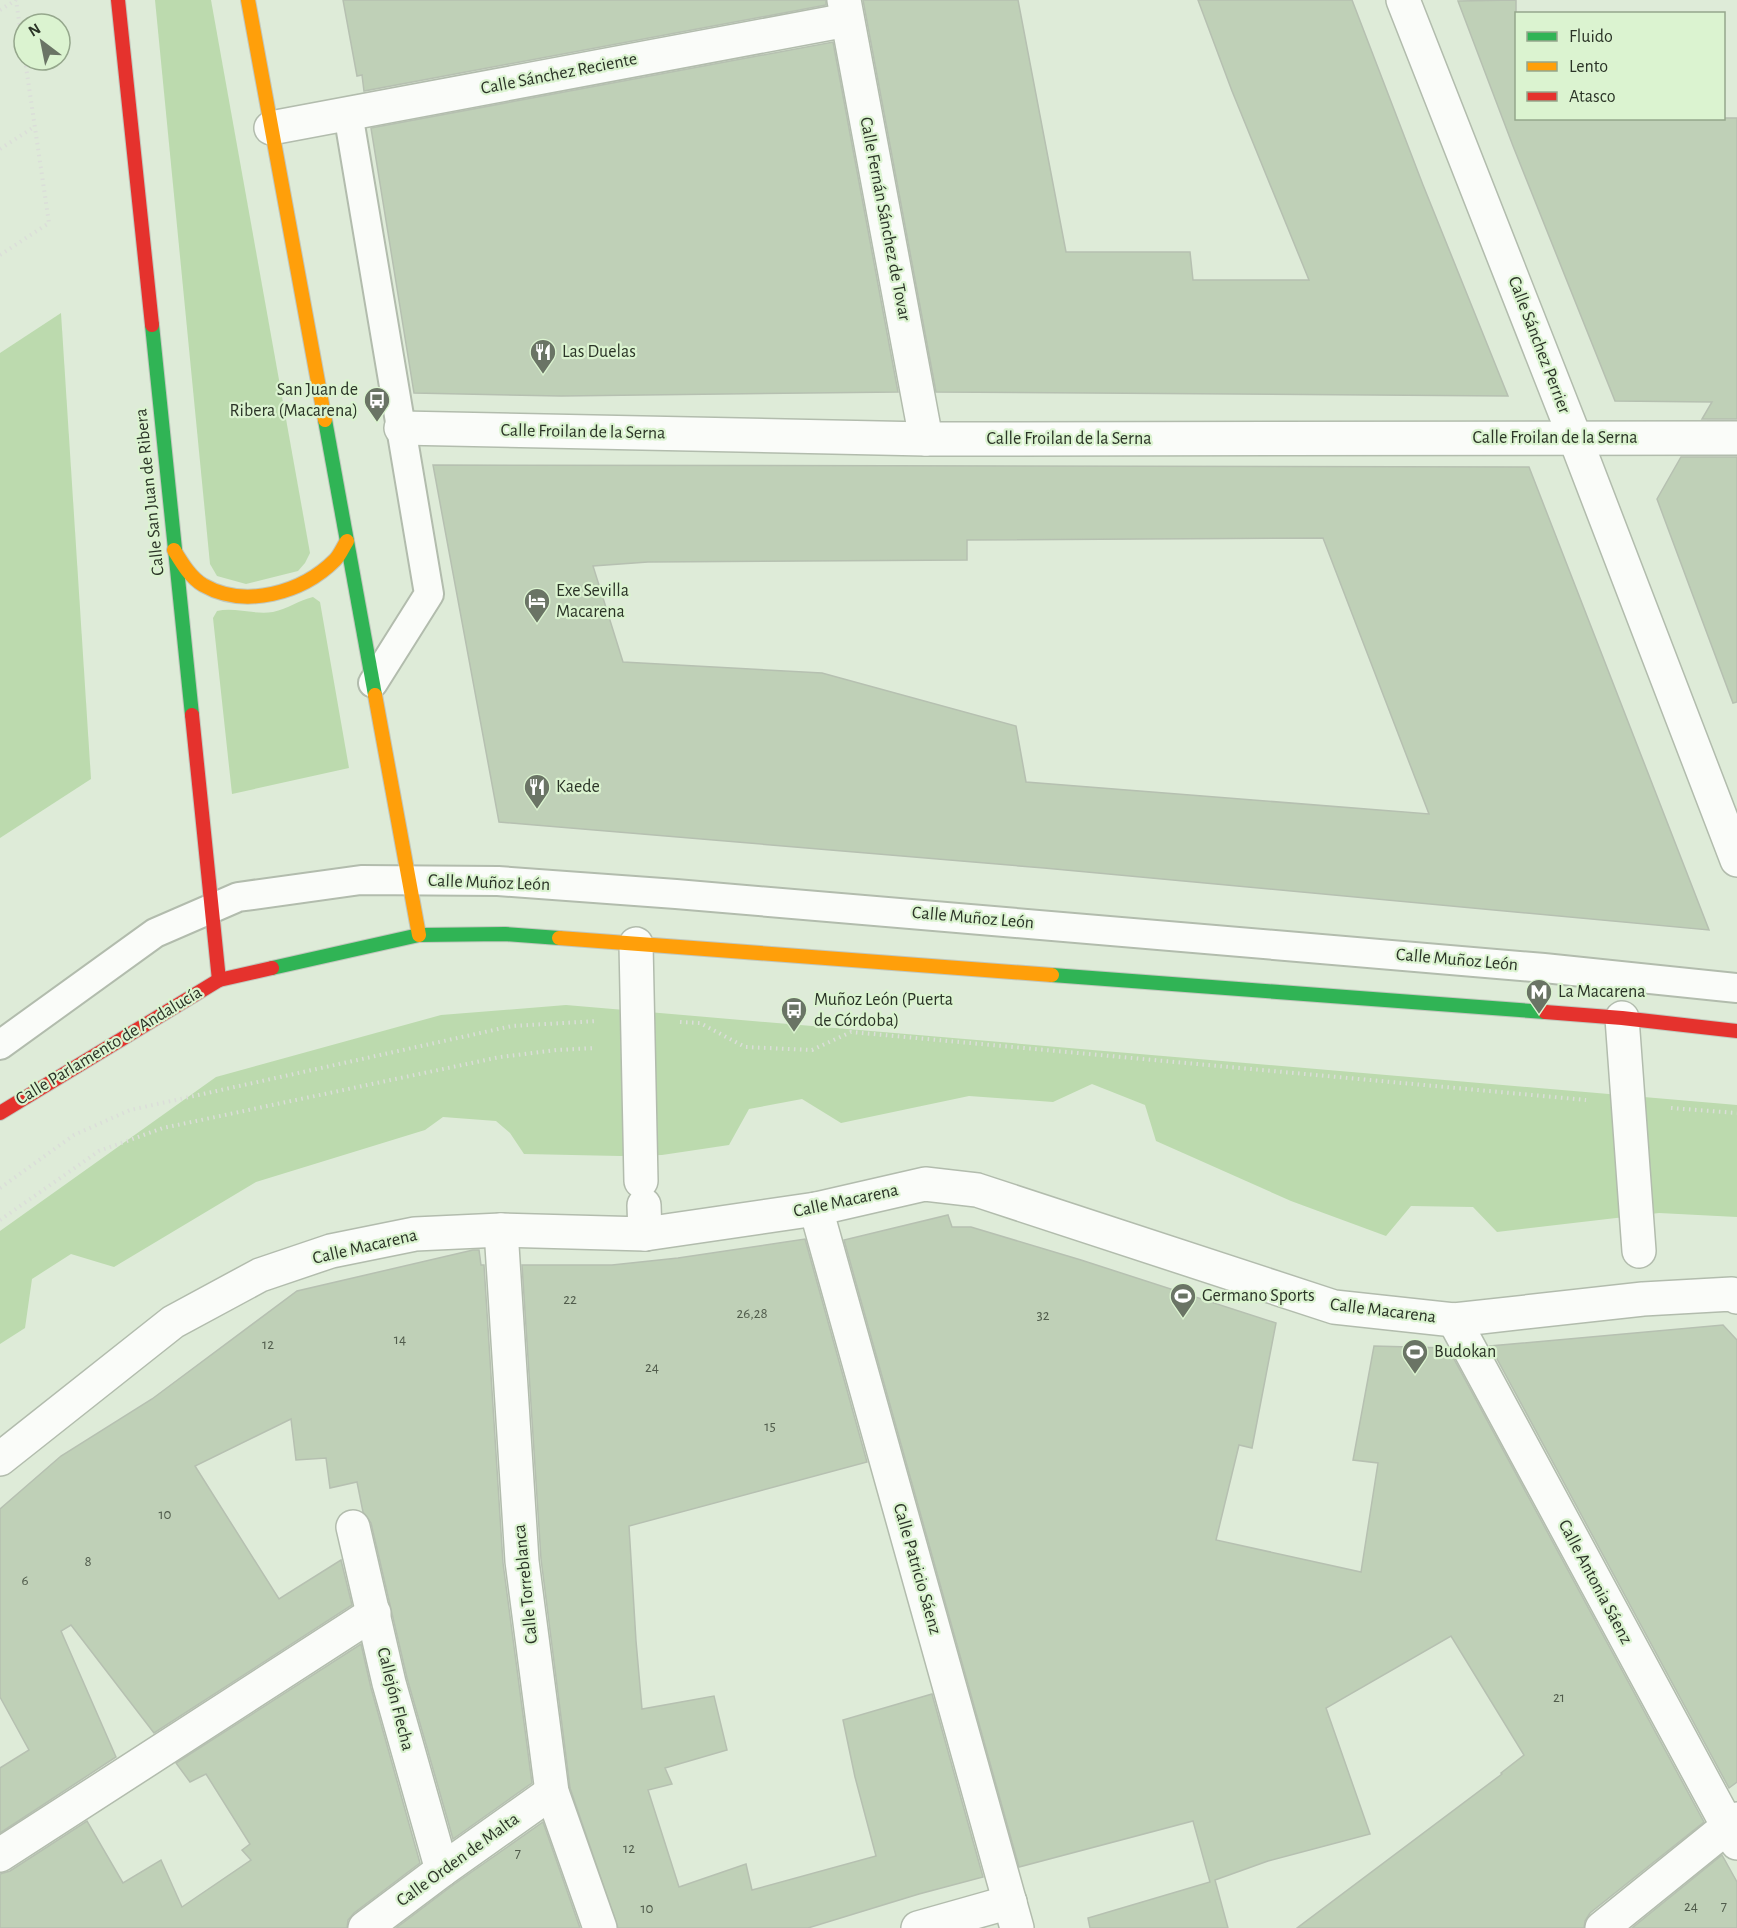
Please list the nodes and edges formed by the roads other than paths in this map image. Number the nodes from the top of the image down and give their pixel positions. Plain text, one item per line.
1 (118, 0) edge
2 (248, 0) edge
3 (1403, 0) edge
4 (846, 10) edge
5 (348, 113) junction
6 (271, 128) junction
7 (401, 428) junction
8 (1575, 438) junction
9 (1737, 438) edge
10 (926, 439) junction
11 (347, 541) junction
12 (174, 550) junction
13 (373, 683) junction
14 (1737, 860) edge
15 (409, 880) junction
16 (212, 909) junction
17 (419, 934) junction
18 (636, 944) junction
19 (219, 980) junction
20 (1737, 988) edge
21 (1622, 1018) junction
22 (1737, 1031) edge
23 (0, 1045) edge
24 (0, 1113) edge
25 (643, 1207) junction
26 (816, 1209) junction
27 (501, 1230) junction
28 (1737, 1297) edge
29 (1643, 1299) junction
30 (1454, 1320) junction
31 (0, 1459) edge
32 (353, 1527) dead end
33 (374, 1613) junction
34 (552, 1792) junction
35 (1734, 1830) edge
36 (0, 1854) edge
37 (442, 1870) junction
38 (1013, 1915) edge
39 (365, 1928) edge
40 (600, 1928) edge
41 (918, 1928) edge
42 (1602, 1928) edge

1 - 12 main road, Calle San Juan de Ribera
2 - 6 main road
3 - 8 street, Calle Sánchez Perrier
4 - 5 street, Calle Sánchez Reciente
4 - 10 street, Calle Fernán Sánchez de Tovar
5 - 6 street, Calle Sánchez Reciente
5 - 7 lane
6 - 11 main road
7 - 10 street, Calle Froilan de la Serna
7 - 13 lane
8 - 9 street, Calle Froilan de la Serna
8 - 10 street, Calle Froilan de la Serna
8 - 14 street, Calle Sánchez Perrier
11 - 12 main road
11 - 13 main road
12 - 16 main road, Calle San Juan de Ribera
13 - 15 main road
15 - 16 lane, Calle Muñoz León
15 - 17 main road
15 - 20 lane, Calle Muñoz León
16 - 19 main road, Calle San Juan de Ribera
16 - 23 lane
17 - 18 main road
17 - 19 main road
18 - 21 main road
18 - 25 street
19 - 24 main road, Calle Parlamento de Andalucía
21 - 22 main road
21 - 29 street
25 - 26 street, Calle Macarena
25 - 27 street, Calle Macarena
26 - 30 street, Calle Macarena
26 - 38 street, Calle Patricio Sáenz
27 - 31 street, Calle Macarena
27 - 34 street, Calle Torreblanca
28 - 29 street, Calle Macarena
29 - 30 street, Calle Macarena
30 - 35 street, Calle Antonia Sáenz
32 - 33 street, Callejón Flecha
33 - 36 street
33 - 37 street, Callejón Flecha
34 - 37 street, Calle Orden de Malta
34 - 40 street, Calle Torreblanca
35 - 42 street
37 - 39 street, Calle Orden de Malta
38 - 41 street

